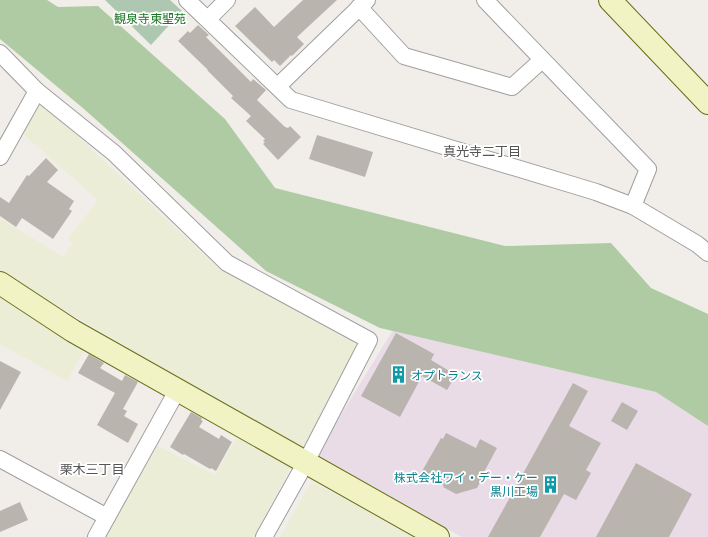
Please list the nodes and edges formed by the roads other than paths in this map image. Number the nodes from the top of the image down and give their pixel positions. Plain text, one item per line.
1 (187, 0) edge
2 (228, 0) edge
3 (485, 0) edge
4 (610, 0) edge
5 (363, 4) edge
6 (208, 19) junction
7 (0, 53) edge
8 (542, 60) junction
9 (278, 86) junction
10 (37, 91) junction
11 (708, 103) edge
12 (0, 156) edge
13 (633, 206) junction
14 (708, 253) edge
15 (0, 283) edge
16 (178, 389) junction
17 (0, 459) edge
18 (306, 462) junction
19 (107, 517) junction
20 (96, 537) edge
21 (264, 537) edge
22 (438, 537) edge

1 - 6 street
2 - 6 street
3 - 8 street
4 - 11 street
5 - 8 street
5 - 9 street
6 - 9 street
7 - 10 street
8 - 13 street
9 - 13 street
10 - 12 street
10 - 18 street
13 - 14 street
15 - 16 street
16 - 18 street
16 - 19 street
17 - 19 street
18 - 21 street
18 - 22 street
19 - 20 street

